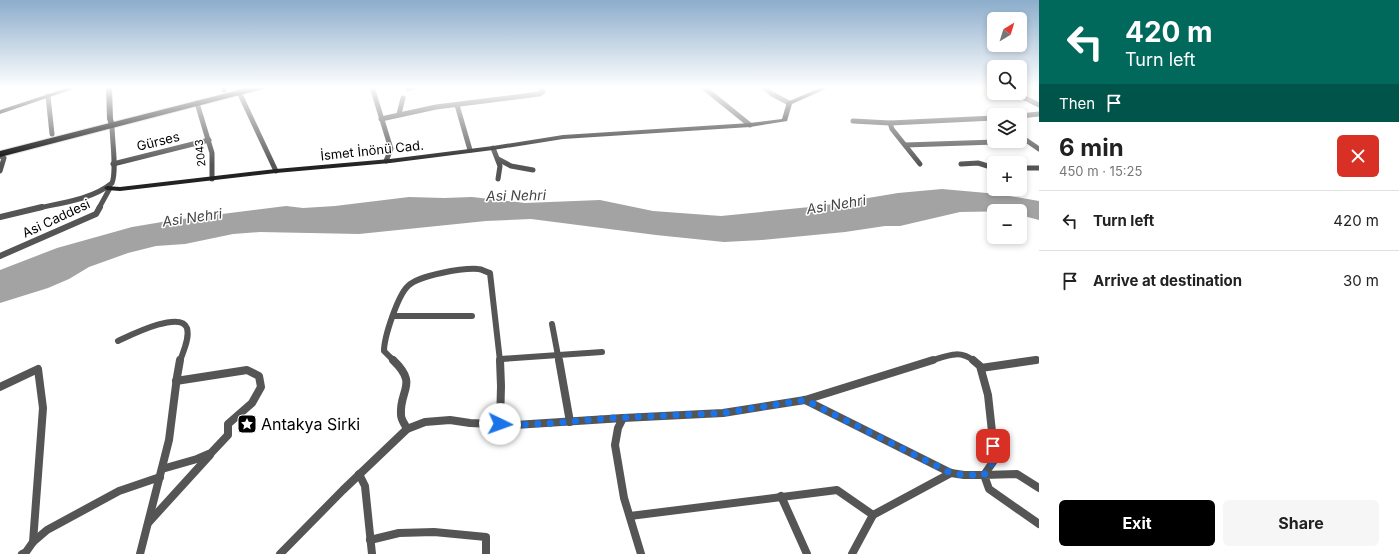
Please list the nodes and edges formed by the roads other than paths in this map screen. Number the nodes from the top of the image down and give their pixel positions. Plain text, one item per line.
1 (50, 113) edge
2 (110, 113) edge
3 (141, 113) edge
4 (152, 113) edge
5 (200, 113) edge
6 (248, 113) edge
7 (379, 113) edge
8 (405, 113) edge
9 (459, 113) edge
10 (735, 113) edge
11 (787, 113) edge
12 (399, 114) joint
13 (1039, 114) edge
14 (1027, 115) edge
15 (987, 118) edge
16 (381, 119) junction
17 (853, 121) dead end
18 (111, 122) junction
19 (890, 123) junction
20 (750, 125) junction
21 (52, 134) junction
22 (209, 140) junction
23 (1027, 141) edge
24 (987, 142) edge
25 (905, 145) junction
26 (0, 148) edge
27 (493, 148) junction
28 (470, 150) junction
29 (1039, 150) edge
30 (0, 155) edge
31 (498, 159) junction
32 (386, 161) junction
33 (113, 164) junction
34 (920, 164) dead end
35 (961, 164) dead end
36 (987, 166) edge
37 (1027, 168) edge
38 (1039, 168) edge
39 (533, 170) dead end
40 (0, 171) edge
41 (276, 171) junction
42 (212, 179) junction
43 (498, 179) dead end
44 (108, 188) junction
45 (0, 217) edge
46 (0, 256) edge
47 (394, 316) junction
48 (472, 316) dead end
49 (552, 324) dead end
50 (118, 340) dead end
51 (602, 352) dead end
52 (558, 356) junction
53 (501, 359) junction
54 (1039, 360) edge
55 (981, 368) junction
56 (176, 381) junction
57 (0, 387) edge
58 (805, 400) junction
59 (623, 418) junction
60 (570, 422) junction
61 (500, 424) junction
62 (407, 429) junction
63 (211, 453) junction
64 (161, 473) junction
65 (951, 473) junction
66 (359, 474) junction
67 (984, 475) junction
68 (1039, 488) edge
69 (781, 496) junction
70 (873, 515) junction
71 (630, 516) junction
72 (148, 524) junction
73 (1039, 524) edge
74 (370, 540) junction
75 (33, 542) junction
76 (22, 554) edge
77 (140, 554) edge
78 (280, 554) edge
79 (372, 554) edge
80 (486, 554) edge
81 (641, 554) edge
82 (807, 554) edge
83 (852, 554) edge

1 - 21 street
2 - 18 street
3 - 18 highway
4 - 18 highway
5 - 22 street, 2043
6 - 41 street
7 - 16 street
8 - 12 street
9 - 28 street
10 - 20 street
11 - 20 street, İsmet İnönü Cad.
12 - 16 street
13 - 14 street
15 - 19 street
16 - 32 street
17 - 19 street
18 - 21 highway
18 - 30 highway
18 - 33 street, Asi Caddesi
19 - 25 street
20 - 27 street, İsmet İnönü Cad.
21 - 26 highway
22 - 33 street, Gürses
22 - 42 street, 2043
23 - 29 street
24 - 25 street
25 - 34 street
27 - 28 street, İsmet İnönü Cad.
27 - 31 street
28 - 32 street, İsmet İnönü Cad.
30 - 40 street
31 - 39 street
31 - 43 street
32 - 41 street, İsmet İnönü Cad.
33 - 44 street, Asi Caddesi
35 - 36 street
37 - 38 street
41 - 42 street, İsmet İnönü Cad.
42 - 44 street, İsmet İnönü Cad.
44 - 45 street, İsmet İnönü Cad.
44 - 46 street, Asi Caddesi
47 - 48 street
47 - 53 street
47 - 62 street
49 - 52 street
50 - 56 street
51 - 52 street
52 - 53 street
52 - 60 street
53 - 61 street
54 - 55 street
55 - 58 street
55 - 67 street
56 - 63 street
56 - 64 street
57 - 75 street
58 - 59 street
58 - 65 street
59 - 60 street
59 - 71 street
60 - 61 street
61 - 62 street
62 - 66 street
63 - 64 street
63 - 72 street
64 - 72 street
64 - 75 street
65 - 67 street
65 - 70 street
66 - 74 street
66 - 78 street
67 - 68 street
67 - 73 street
69 - 70 street
69 - 71 street
69 - 82 street
70 - 83 street
71 - 81 street
72 - 77 street
74 - 79 street
74 - 80 street
75 - 76 street

